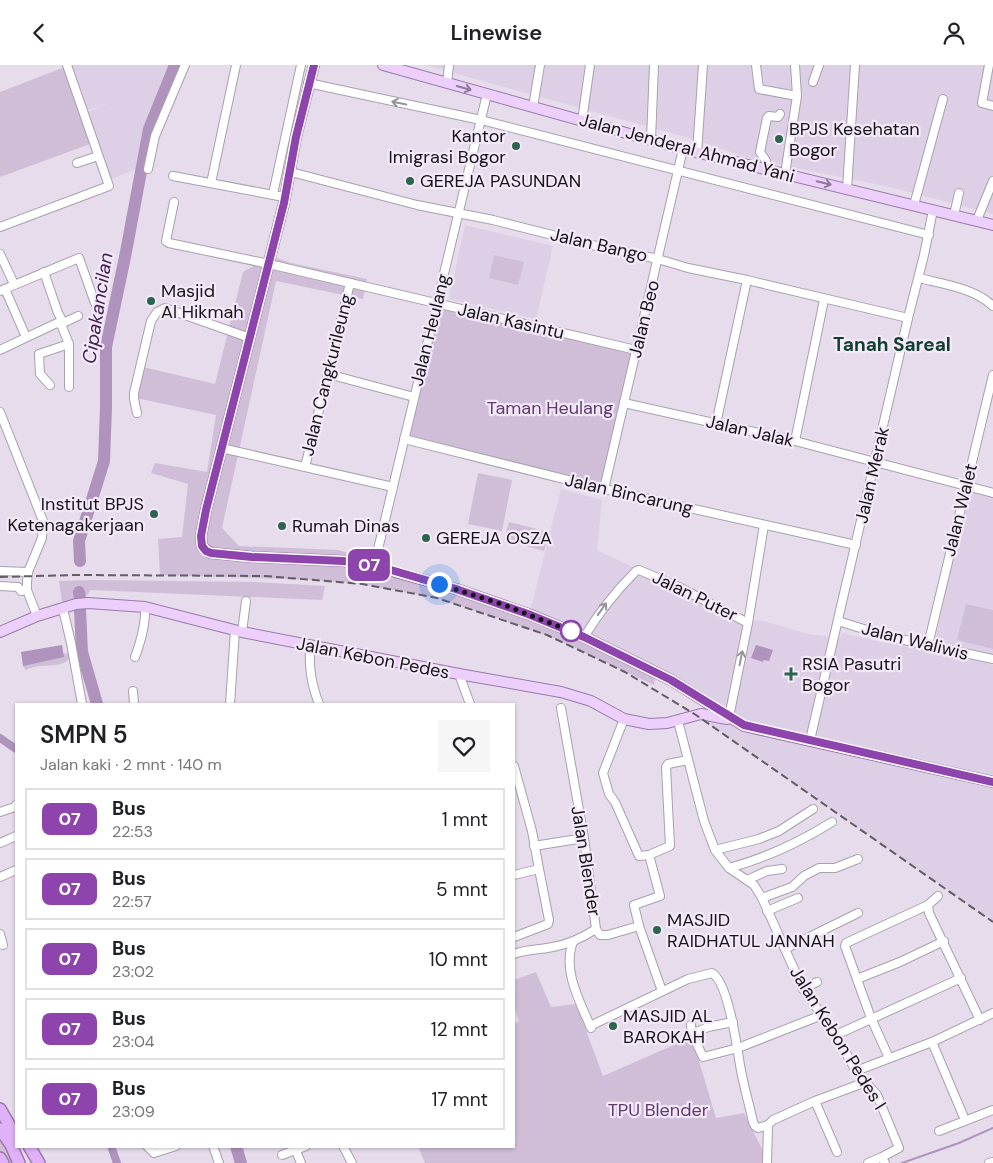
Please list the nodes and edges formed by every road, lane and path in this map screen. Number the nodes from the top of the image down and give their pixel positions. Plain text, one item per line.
1 (67, 65) edge
2 (185, 65) edge
3 (236, 65) edge
4 (302, 65) edge
5 (383, 65) edge
6 (449, 65) edge
7 (540, 65) edge
8 (590, 65) edge
9 (654, 65) edge
10 (703, 65) edge
11 (756, 65) edge
12 (795, 65) edge
13 (819, 65) edge
14 (855, 65) edge
15 (989, 65) edge
16 (299, 74) junction
17 (311, 74) edge
18 (813, 82) dead end
19 (447, 83) junction
20 (487, 94) junction
21 (796, 96) junction
22 (942, 99) dead end
23 (294, 100) junction
24 (305, 101) junction
25 (993, 106) edge
26 (533, 107) junction
27 (780, 114) dead end
28 (480, 121) junction
29 (582, 121) junction
30 (291, 137) junction
31 (651, 140) junction
32 (683, 149) junction
33 (696, 153) junction
34 (98, 156) junction
35 (77, 163) dead end
36 (148, 169) dead end
37 (766, 169) junction
38 (678, 171) junction
39 (291, 172) junction
40 (785, 174) junction
41 (173, 175) dead end
42 (993, 181) edge
43 (211, 183) junction
44 (847, 189) junction
45 (959, 193) dead end
46 (273, 194) junction
47 (284, 197) junction
48 (174, 202) dead end
49 (914, 205) junction
50 (933, 210) junction
51 (459, 214) junction
52 (954, 215) junction
53 (977, 221) junction
54 (993, 225) edge
55 (0, 227) edge
56 (929, 235) junction
57 (0, 254) edge
58 (658, 259) junction
59 (269, 263) junction
60 (44, 272) junction
61 (918, 278) junction
62 (747, 280) junction
63 (350, 283) junction
64 (14, 285) junction
65 (3, 290) edge
66 (824, 299) junction
67 (95, 303) dead end
68 (437, 305) junction
69 (993, 306) edge
70 (78, 316) dead end
71 (908, 318) junction
72 (62, 323) junction
73 (26, 337) junction
74 (250, 338) junction
75 (69, 344) junction
76 (0, 350) edge
77 (636, 351) junction
78 (328, 374) junction
79 (993, 375) edge
80 (50, 385) dead end
81 (69, 387) dead end
82 (414, 397) junction
83 (624, 403) junction
84 (0, 412) edge
85 (984, 412) junction
86 (137, 413) dead end
87 (993, 414) edge
88 (716, 424) junction
89 (3, 426) edge
90 (404, 439) junction
91 (795, 441) junction
92 (221, 448) junction
93 (875, 461) junction
94 (305, 467) junction
95 (392, 487) junction
96 (966, 487) junction
97 (604, 489) junction
98 (993, 493) edge
99 (764, 525) junction
100 (856, 545) junction
101 (374, 565) junction
102 (0, 571) edge
103 (28, 572) junction
104 (0, 586) edge
105 (27, 590) junction
106 (246, 601) dead end
107 (144, 607) junction
108 (63, 609) junction
109 (37, 616) junction
110 (838, 621) junction
111 (748, 623) junction
112 (0, 631) edge
113 (239, 631) junction
114 (586, 634) junction
115 (928, 645) junction
116 (310, 646) junction
117 (135, 657) dead end
118 (993, 659) edge
119 (458, 674) junction
120 (133, 691) dead end
121 (561, 692) junction
122 (700, 698) junction
123 (82, 703) edge
124 (134, 703) edge
125 (230, 703) edge
126 (319, 703) edge
127 (470, 703) edge
128 (701, 713) junction
129 (729, 717) junction
130 (624, 719) junction
131 (678, 721) junction
132 (744, 725) junction
133 (810, 740) junction
134 (688, 760) junction
135 (515, 770) edge
136 (993, 782) edge
137 (15, 807) edge
138 (813, 809) dead end
139 (0, 812) edge
140 (832, 822) dead end
141 (15, 836) edge
142 (584, 837) junction
143 (0, 843) edge
144 (534, 846) junction
145 (715, 850) junction
146 (649, 855) junction
147 (858, 859) dead end
148 (730, 868) junction
149 (538, 869) junction
150 (782, 869) dead end
151 (15, 870) edge
152 (515, 875) edge
153 (0, 877) edge
154 (747, 880) junction
155 (938, 896) dead end
156 (762, 898) junction
157 (798, 898) dead end
158 (928, 905) junction
159 (767, 911) junction
160 (858, 913) dead end
161 (639, 926) junction
162 (596, 929) junction
163 (0, 934) edge
164 (515, 937) edge
165 (944, 941) junction
166 (573, 942) junction
167 (3, 945) dead end
168 (784, 949) junction
169 (515, 954) edge
170 (961, 978) junction
171 (857, 979) junction
172 (818, 982) dead end
173 (803, 989) junction
174 (662, 991) junction
175 (993, 1013) edge
176 (822, 1015) junction
177 (872, 1018) junction
178 (980, 1020) junction
179 (733, 1022) junction
180 (691, 1025) dead end
181 (692, 1034) junction
182 (836, 1035) junction
183 (932, 1042) junction
184 (738, 1048) junction
185 (889, 1058) junction
186 (856, 1071) junction
187 (866, 1082) junction
188 (0, 1098) edge
189 (815, 1101) junction
190 (0, 1109) edge
191 (993, 1110) edge
192 (965, 1120) junction
193 (15, 1123) edge
194 (768, 1125) junction
195 (0, 1129) edge
196 (940, 1131) dead end
197 (15, 1135) edge
198 (0, 1138) edge
199 (22, 1148) edge
200 (30, 1148) edge
201 (149, 1148) edge
202 (170, 1148) edge
203 (214, 1148) edge
204 (302, 1148) edge
205 (344, 1148) edge
206 (296, 1151) junction
207 (837, 1152) dead end
208 (282, 1155) dead end
209 (0, 1158) edge
210 (884, 1160) edge
211 (993, 1162) edge
212 (3, 1163) edge
213 (15, 1163) edge
214 (19, 1163) edge
215 (30, 1163) edge
216 (39, 1163) edge
217 (220, 1163) edge
218 (301, 1163) edge
219 (352, 1163) edge
220 (767, 1163) edge
221 (868, 1163) edge
222 (990, 1163) edge

1 - 34 street
2 - 36 street
3 - 43 street
4 - 16 street
5 - 19 main road, Jalan Jenderal Ahmad Yani
6 - 19 street
7 - 26 street
8 - 29 street
9 - 31 street
10 - 33 street
11 - 21 street
12 - 21 street
13 - 18 street
14 - 44 street
15 - 25 street
16 - 17 street
16 - 23 street
17 - 24 main road
28 -> 17 street
19 -> 20 main road, Jalan Jenderal Ahmad Yani
20 - 26 main road, Jalan Jenderal Ahmad Yani
20 - 28 street, Jalan Heulang
21 - 40 street
22 - 49 street
23 - 24 street
23 - 30 street
24 - 30 main road
26 - 29 main road, Jalan Jenderal Ahmad Yani
27 - 37 street
28 - 38 street
28 - 51 street, Jalan Heulang
29 - 31 main road, Jalan Jenderal Ahmad Yani
30 - 39 main road
30 - 46 street
31 - 32 main road, Jalan Jenderal Ahmad Yani
32 - 33 main road, Jalan Jenderal Ahmad Yani
32 - 38 street, Jalan Beo
33 - 37 main road, Jalan Jenderal Ahmad Yani
34 - 35 street
34 - 55 street
37 - 40 main road, Jalan Jenderal Ahmad Yani
38 - 56 street
38 - 58 street, Jalan Beo
39 - 47 main road
39 - 51 street, Jalan Bango
40 -> 44 main road, Jalan Jenderal Ahmad Yani
41 - 43 street
42 - 53 street
43 - 46 street
44 - 49 main road, Jalan Jenderal Ahmad Yani
45 - 52 street
46 - 47 street
47 - 59 main road
48 - 59 street, Jalan Kasintu
49 - 50 main road, Jalan Jenderal Ahmad Yani
50 - 52 main road, Jalan Jenderal Ahmad Yani
50 - 56 street, Jalan Merak
51 - 58 street, Jalan Bango
51 - 68 street, Jalan Heulang
52 - 53 main road, Jalan Jenderal Ahmad Yani
53 - 54 main road, Jalan Jenderal Ahmad Yani
56 - 61 street, Jalan Merak
57 - 64 street
58 - 62 street, Jalan Bango
58 - 77 street, Jalan Beo
59 - 63 street, Jalan Kasintu
59 - 74 main road
60 - 64 street
60 - 67 street
60 - 72 street
61 - 69 street
61 - 71 street, Jalan Merak
62 - 66 street, Jalan Bango
62 - 88 street
63 - 68 street, Jalan Kasintu
63 - 78 street, Jalan Cangkurileung
64 - 65 street
65 - 73 street
66 - 71 street, Jalan Bango
66 - 91 street
68 - 77 street, Jalan Kasintu
68 - 82 street, Jalan Heulang
70 - 72 street
71 - 93 street, Jalan Merak
72 - 73 street
72 - 75 street
73 - 76 street
74 - 86 street
74 - 92 main road
75 - 80 street
75 - 81 street
77 - 83 street, Jalan Beo
78 - 82 street
78 - 94 street, Jalan Cangkurileung
79 - 85 street, Jalan Walet
82 - 90 street, Jalan Heulang
83 - 88 street, Jalan Jalak
83 - 97 street, Jalan Beo
84 - 89 street
85 - 87 street
85 - 96 street, Jalan Walet
88 - 91 street, Jalan Jalak
89 - 103 street
90 - 95 street, Jalan Heulang
90 - 97 street, Jalan Bincarung
91 - 93 street, Jalan Jalak
92 - 94 street
92 - 101 main road
93 - 96 street, Jalan Jalak
93 - 100 street, Jalan Merak
94 - 95 street
95 - 101 street, Jalan Heulang
96 - 98 street, Jalan Jalak
96 - 115 street, Jalan Walet
97 - 99 street, Jalan Bincarung
99 - 100 street, Jalan Bincarung
99 - 111 street
100 - 110 street, Jalan Merak
101 - 114 main road
102 - 103 street
103 - 105 street
104 - 105 street
105 - 109 street
106 - 113 street
107 - 108 main road, Jalan Kebon Pedes
107 - 113 main road, Jalan Kebon Pedes
107 - 117 street
108 - 109 main road, Jalan Kebon Pedes
108 - 123 street
109 - 112 main road, Jalan Kebon Pedes
110 - 115 street, Jalan Waliwis
110 - 133 street, Jalan Merak
114 -> 111 street, Jalan Puter
129 -> 111 street
113 - 116 main road, Jalan Kebon Pedes
113 - 125 street
114 - 122 main road
115 - 118 street, Jalan Waliwis
116 - 119 main road, Jalan Kebon Pedes
116 - 126 street
119 - 121 main road, Jalan Kebon Pedes
119 - 127 street
120 - 124 street
121 - 130 main road, Jalan Kebon Pedes
121 - 142 street, Jalan Blender
122 - 128 main road
122 - 129 main road
128 - 131 main road, Jalan Kebon Pedes
128 - 132 main road
129 - 132 main road
130 - 131 main road, Jalan Kebon Pedes
130 - 146 street
131 - 134 street, Jalan Kebon Pedes I
132 - 133 main road
133 - 136 main road
134 - 145 street, Jalan Kebon Pedes I
134 - 146 street
135 - 144 street
137 - 139 street
138 - 145 street
140 - 148 street
141 - 143 street
142 - 144 street
142 - 162 street, Jalan Blender
144 - 149 street
145 - 148 street, Jalan Kebon Pedes I
146 - 161 street
147 - 156 street
148 - 154 street, Jalan Kebon Pedes I
149 - 152 street
149 - 164 street
150 - 154 street
151 - 153 street
154 - 156 street, Jalan Kebon Pedes I
155 - 158 street
156 - 159 street, Jalan Kebon Pedes I
157 - 159 street
158 - 165 street
158 - 171 street
159 - 168 street, Jalan Kebon Pedes I
160 - 168 street
161 - 162 street
161 - 174 street
162 - 166 street, Jalan Blender
163 - 167 street
165 - 170 street
165 - 171 street
166 - 169 street, Jalan Blender
166 - 174 street
168 - 173 street, Jalan Kebon Pedes I
170 - 177 street
170 - 178 street
171 - 177 street
172 - 173 street
173 - 176 street, Jalan Kebon Pedes I
174 - 179 street
175 - 178 street
176 - 182 street, Jalan Kebon Pedes I
176 - 184 street
177 - 182 street
177 - 185 street
178 - 183 street
179 - 181 street
179 - 184 street
180 - 181 street
181 - 184 street
182 - 186 street, Jalan Kebon Pedes I
183 - 185 street
183 - 192 street
184 - 194 street
185 - 186 street
186 - 187 street, Jalan Kebon Pedes I
187 - 189 street
187 - 210 street, Jalan Kebon Pedes I
188 - 193 highway
189 - 194 street
189 - 207 street
190 - 197 highway
191 - 192 street
192 - 196 street
194 - 220 street
195 - 214 highway
198 - 213 highway
199 - 215 highway
200 - 216 highway
201 - 202 street
203 - 217 street
204 - 206 street
205 - 219 street
206 - 208 street
206 - 218 street
209 - 212 highway
210 - 221 street
211 - 222 street

